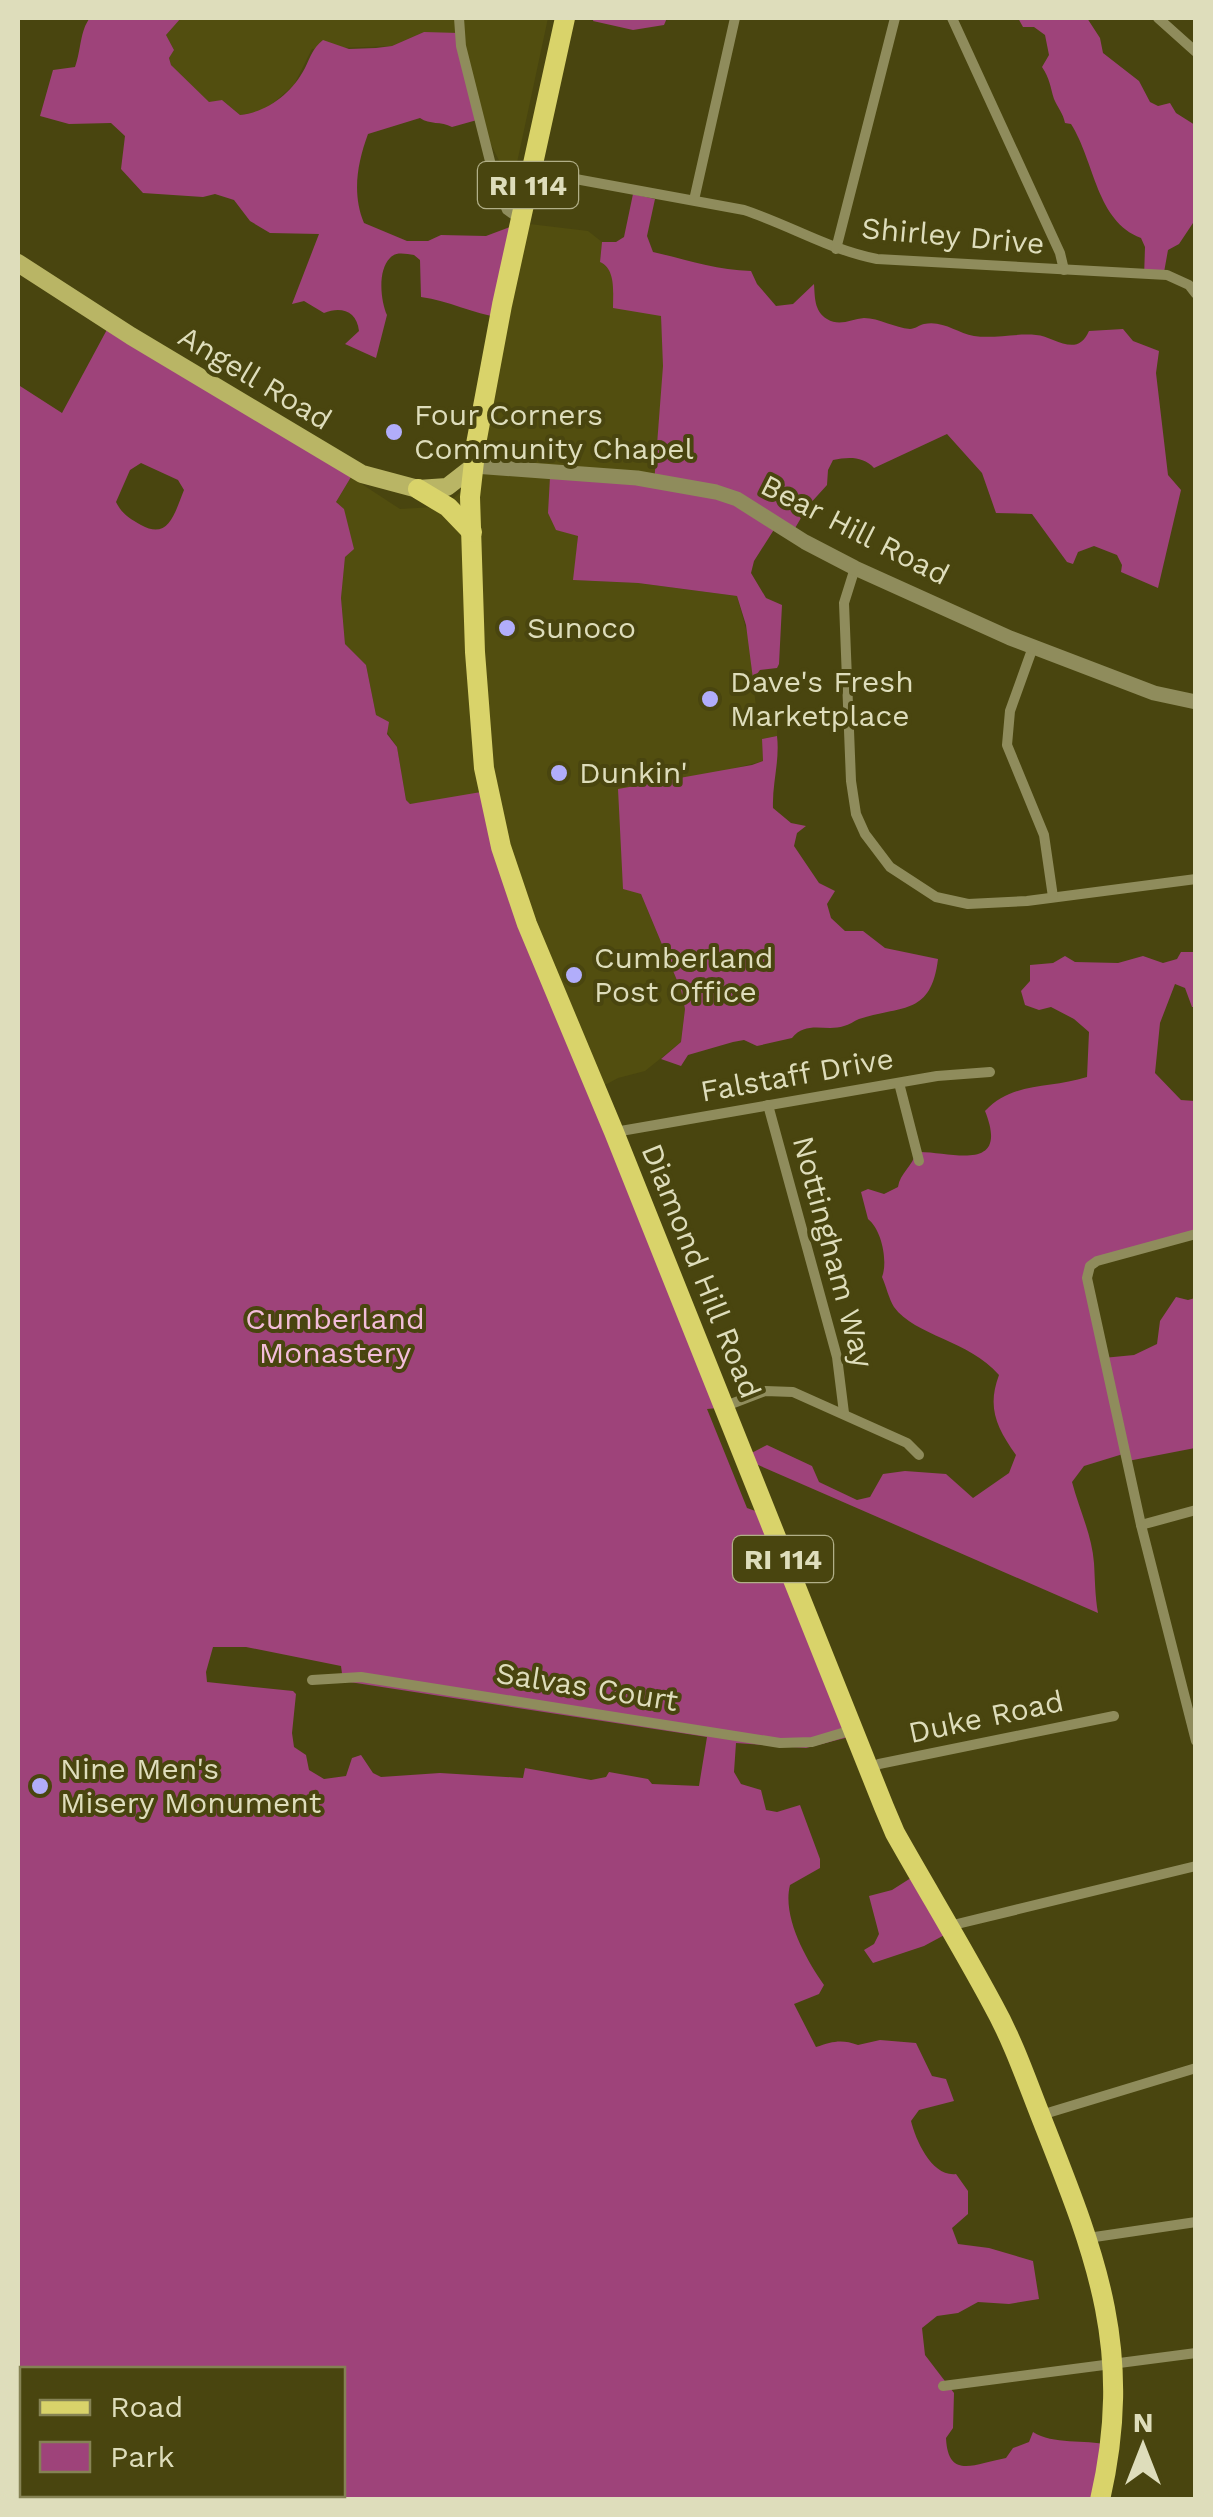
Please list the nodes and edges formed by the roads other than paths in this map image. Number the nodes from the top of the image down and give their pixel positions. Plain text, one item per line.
1 (459, 18) edge
2 (565, 18) edge
3 (735, 18) edge
4 (895, 18) edge
5 (952, 18) edge
6 (1158, 18) edge
7 (1196, 52) edge
8 (531, 170) junction
9 (694, 200) junction
10 (521, 219) junction
11 (836, 250) junction
12 (18, 263) edge
13 (1064, 270) junction
14 (1196, 294) edge
15 (474, 466) junction
16 (418, 489) junction
17 (472, 532) junction
18 (854, 568) junction
19 (1033, 647) junction
20 (1196, 702) edge
21 (1196, 880) edge
22 (1053, 897) junction
23 (990, 1072) dead end
24 (899, 1083) junction
25 (768, 1105) junction
26 (614, 1132) junction
27 (920, 1161) dead end
28 (1196, 1234) edge
29 (722, 1408) junction
30 (844, 1414) junction
31 (919, 1455) dead end
32 (1196, 1510) edge
33 (1141, 1526) junction
34 (312, 1680) dead end
35 (1114, 1716) dead end
36 (852, 1730) junction
37 (1196, 1741) edge
38 (869, 1771) junction
39 (1196, 1866) edge
40 (948, 1926) junction
41 (1196, 2068) edge
42 (1040, 2115) junction
43 (1196, 2222) edge
44 (1088, 2238) junction
45 (1196, 2353) edge
46 (1112, 2363) junction
47 (942, 2386) dead end
48 (1100, 2500) edge

1 - 10 street
2 - 8 main road, Diamond Hill Road / RI 114
3 - 9 street
4 - 11 street
5 - 13 street
6 - 7 street
8 - 9 street, Shirley Drive
8 - 10 main road, Diamond Hill Road / RI 114
9 - 11 street, Shirley Drive
10 - 15 main road, Diamond Hill Road / RI 114
11 - 13 street, Shirley Drive
12 - 16 main road, Angell Road
13 - 14 street, Shirley Drive
15 - 16 main road
15 - 17 main road, Diamond Hill Road / RI 114
15 - 18 street, Bear Hill Road
16 - 17 main road
17 - 26 main road, Diamond Hill Road / RI 114
18 - 19 street, Bear Hill Road
18 - 22 street
19 - 20 street, Bear Hill Road
19 - 22 street
21 - 22 street
23 - 24 street, Falstaff Drive
24 - 25 street, Falstaff Drive
24 - 27 street
25 - 26 street, Falstaff Drive
25 - 30 street, Nottingham Way
26 - 29 main road, Diamond Hill Road / RI 114
28 - 33 street
29 - 30 street
29 - 36 main road, Diamond Hill Road / RI 114
30 - 31 street
32 - 33 street
33 - 37 street
34 - 36 street, Salvas Court
35 - 38 street, Duke Road
36 - 38 main road, Diamond Hill Road / RI 114
38 - 40 main road, Diamond Hill Road / RI 114
39 - 40 street
40 - 42 main road, Diamond Hill Road / RI 114
41 - 42 street
42 - 44 main road, Diamond Hill Road / RI 114
43 - 44 street
44 - 46 main road, Diamond Hill Road / RI 114
45 - 46 street
46 - 47 street
46 - 48 main road, Diamond Hill Road / RI 114

